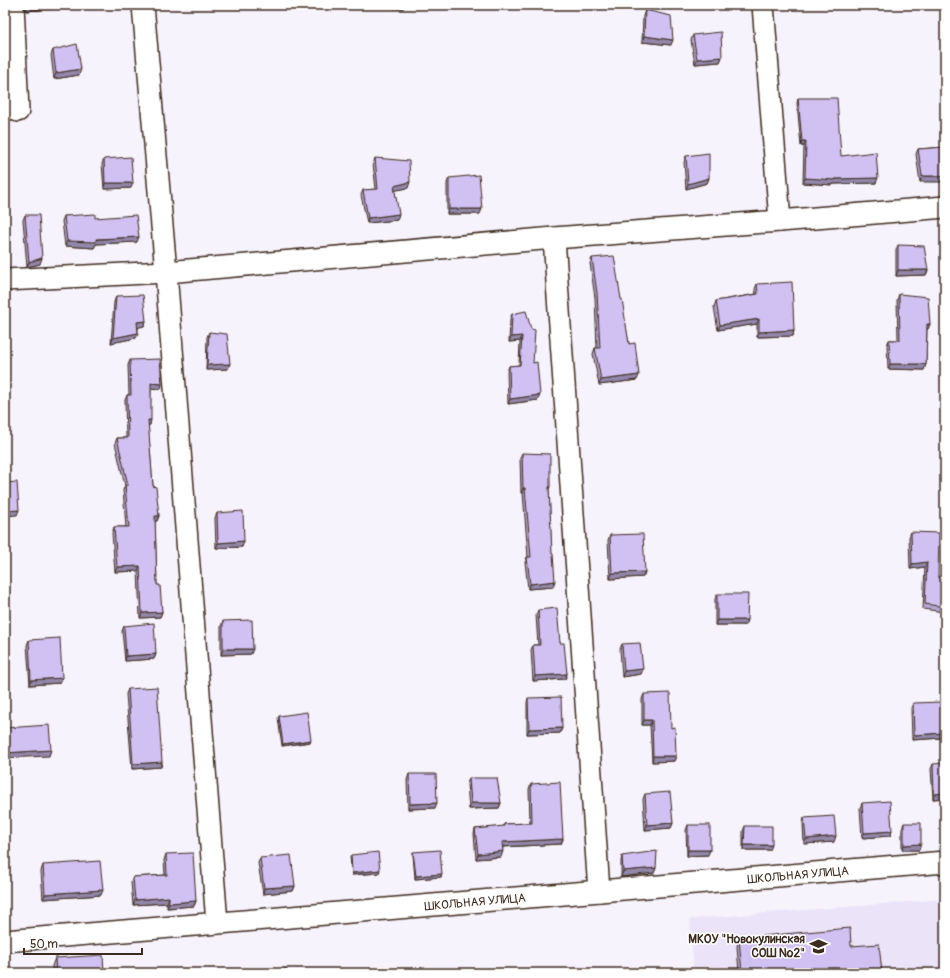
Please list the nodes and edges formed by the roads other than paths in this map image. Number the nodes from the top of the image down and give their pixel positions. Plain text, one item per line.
1 (13, 5) edge
2 (143, 5) edge
3 (762, 5) edge
4 (18, 111) dead end
5 (945, 209) edge
6 (780, 220) junction
7 (554, 238) junction
8 (166, 272) junction
9 (5, 280) edge
10 (945, 862) edge
11 (599, 891) junction
12 (217, 923) junction
13 (5, 941) edge

1 - 4 street
2 - 8 street
3 - 6 street
5 - 6 street
6 - 7 street
7 - 8 street
7 - 11 street
8 - 9 street
8 - 12 street
10 - 11 street, ШКОЛЬНАЯ УЛИЦА
11 - 12 street, ШКОЛЬНАЯ УЛИЦА
12 - 13 street, ШКОЛЬНАЯ УЛИЦА

